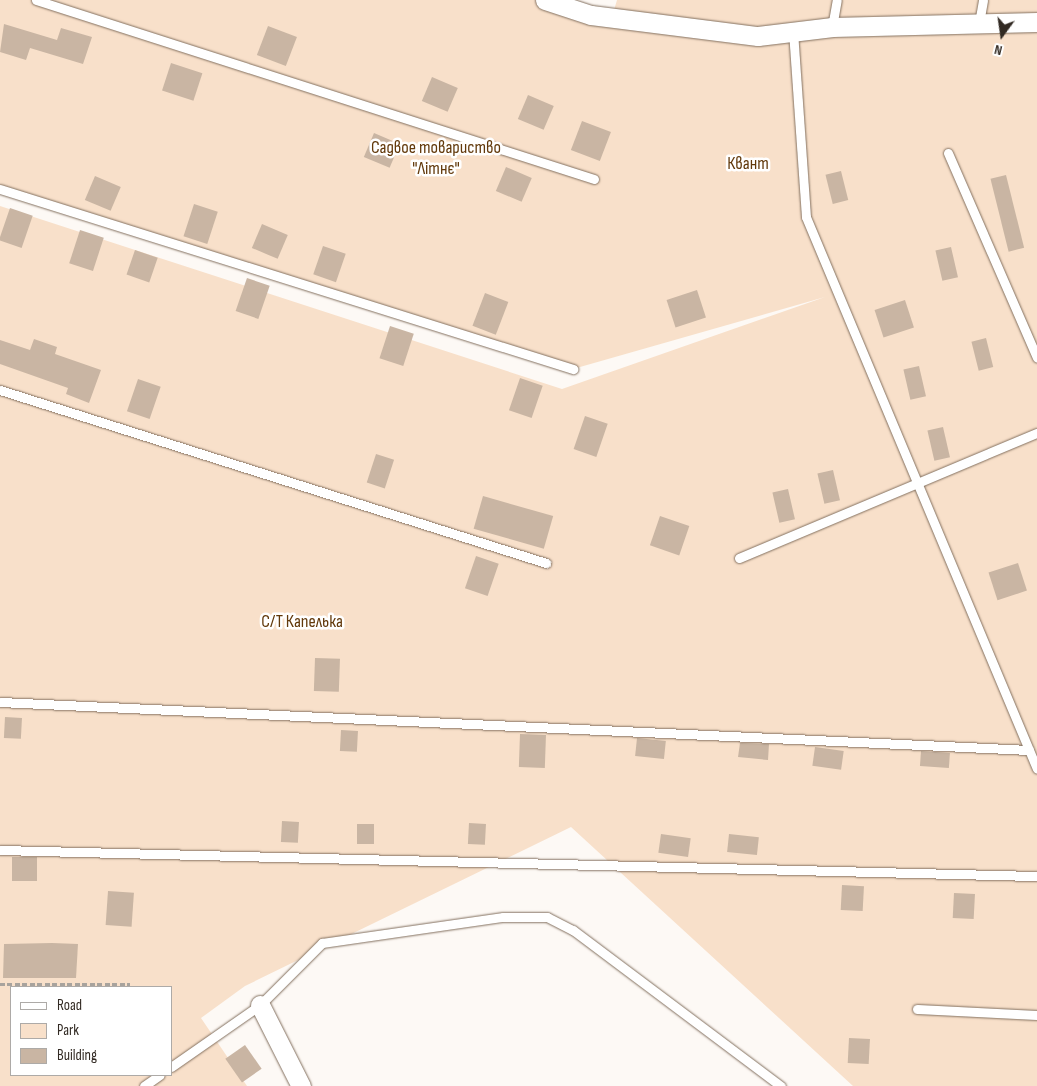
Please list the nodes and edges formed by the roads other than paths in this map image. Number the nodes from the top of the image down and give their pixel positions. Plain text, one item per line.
1 (36, 0) edge
2 (545, 0) edge
3 (837, 0) edge
4 (982, 0) edge
5 (1037, 22) edge
6 (979, 23) junction
7 (832, 27) junction
8 (793, 31) junction
9 (948, 153) dead end
10 (594, 179) dead end
11 (0, 189) edge
12 (1037, 358) edge
13 (573, 369) dead end
14 (0, 390) edge
15 (1037, 433) edge
16 (917, 483) junction
17 (739, 558) dead end
18 (546, 563) dead end
19 (0, 702) edge
20 (1029, 750) junction
21 (1037, 769) edge
22 (0, 850) edge
23 (1037, 876) edge
24 (260, 1004) junction
25 (916, 1009) dead end
26 (1037, 1015) edge
27 (172, 1066) edge
28 (159, 1076) edge
29 (144, 1086) edge
30 (300, 1086) edge
31 (782, 1086) edge

1 - 10 lane
2 - 8 street
3 - 7 lane
4 - 6 lane
5 - 6 street
6 - 7 street
7 - 8 street
8 - 16 lane
9 - 12 lane
11 - 13 lane
14 - 18 lane
15 - 16 lane
16 - 17 lane
16 - 20 lane
19 - 20 lane
20 - 21 lane
22 - 23 lane
24 - 27 lane
24 - 30 street
24 - 31 lane
25 - 26 lane
28 - 29 lane

